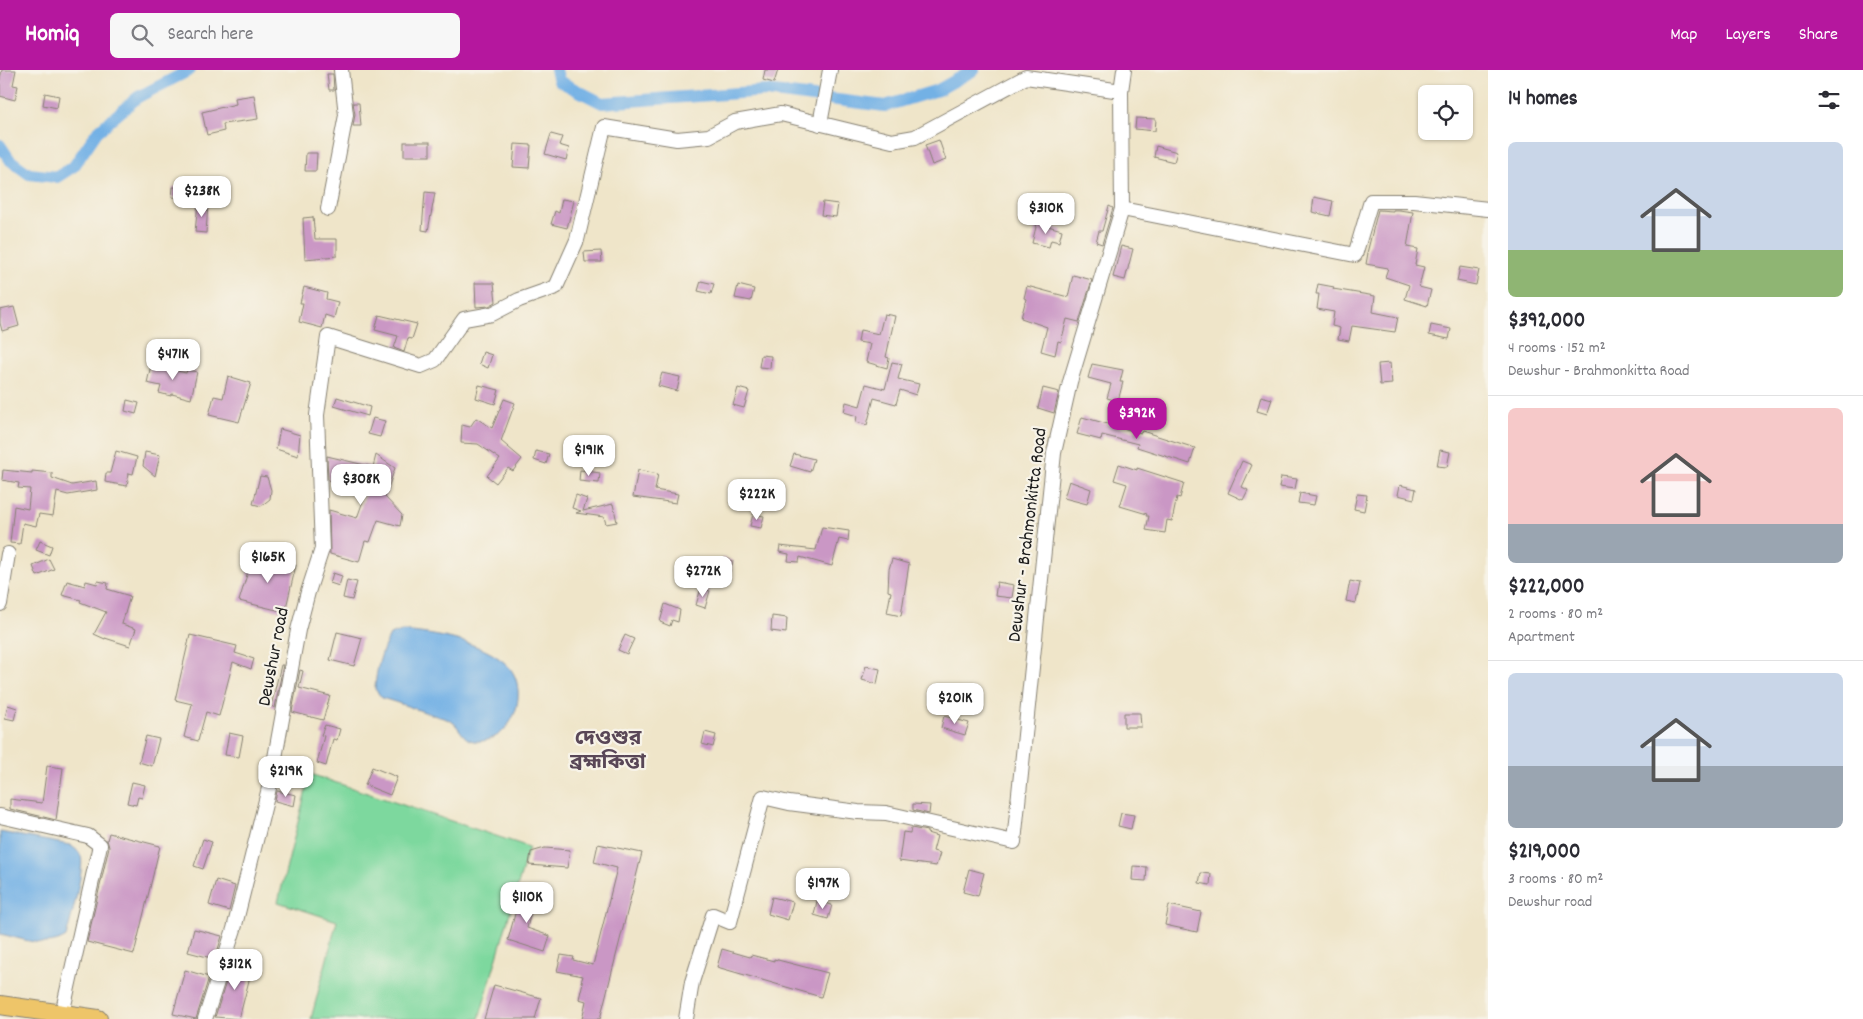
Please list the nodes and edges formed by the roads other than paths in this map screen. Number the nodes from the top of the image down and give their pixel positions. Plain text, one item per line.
1 (340, 70) edge
2 (1124, 70) edge
3 (830, 75) edge
4 (1121, 91) junction
5 (820, 124) junction
6 (328, 209) dead end
7 (1122, 209) junction
8 (1488, 209) edge
9 (8, 554) dead end
10 (0, 604) edge
11 (0, 816) edge
12 (0, 1005) edge
13 (62, 1014) junction
14 (98, 1019) edge
15 (205, 1019) edge
16 (686, 1019) edge

1 - 6 street
2 - 4 street, Dewshur - Brahmonkitta Road
3 - 5 street
4 - 5 street
4 - 7 street, Dewshur - Brahmonkitta Road
5 - 15 street, Dewshur road
7 - 8 street
7 - 16 street, Dewshur - Brahmonkitta Road
9 - 10 street
11 - 13 street
12 - 13 main road
13 - 14 main road

